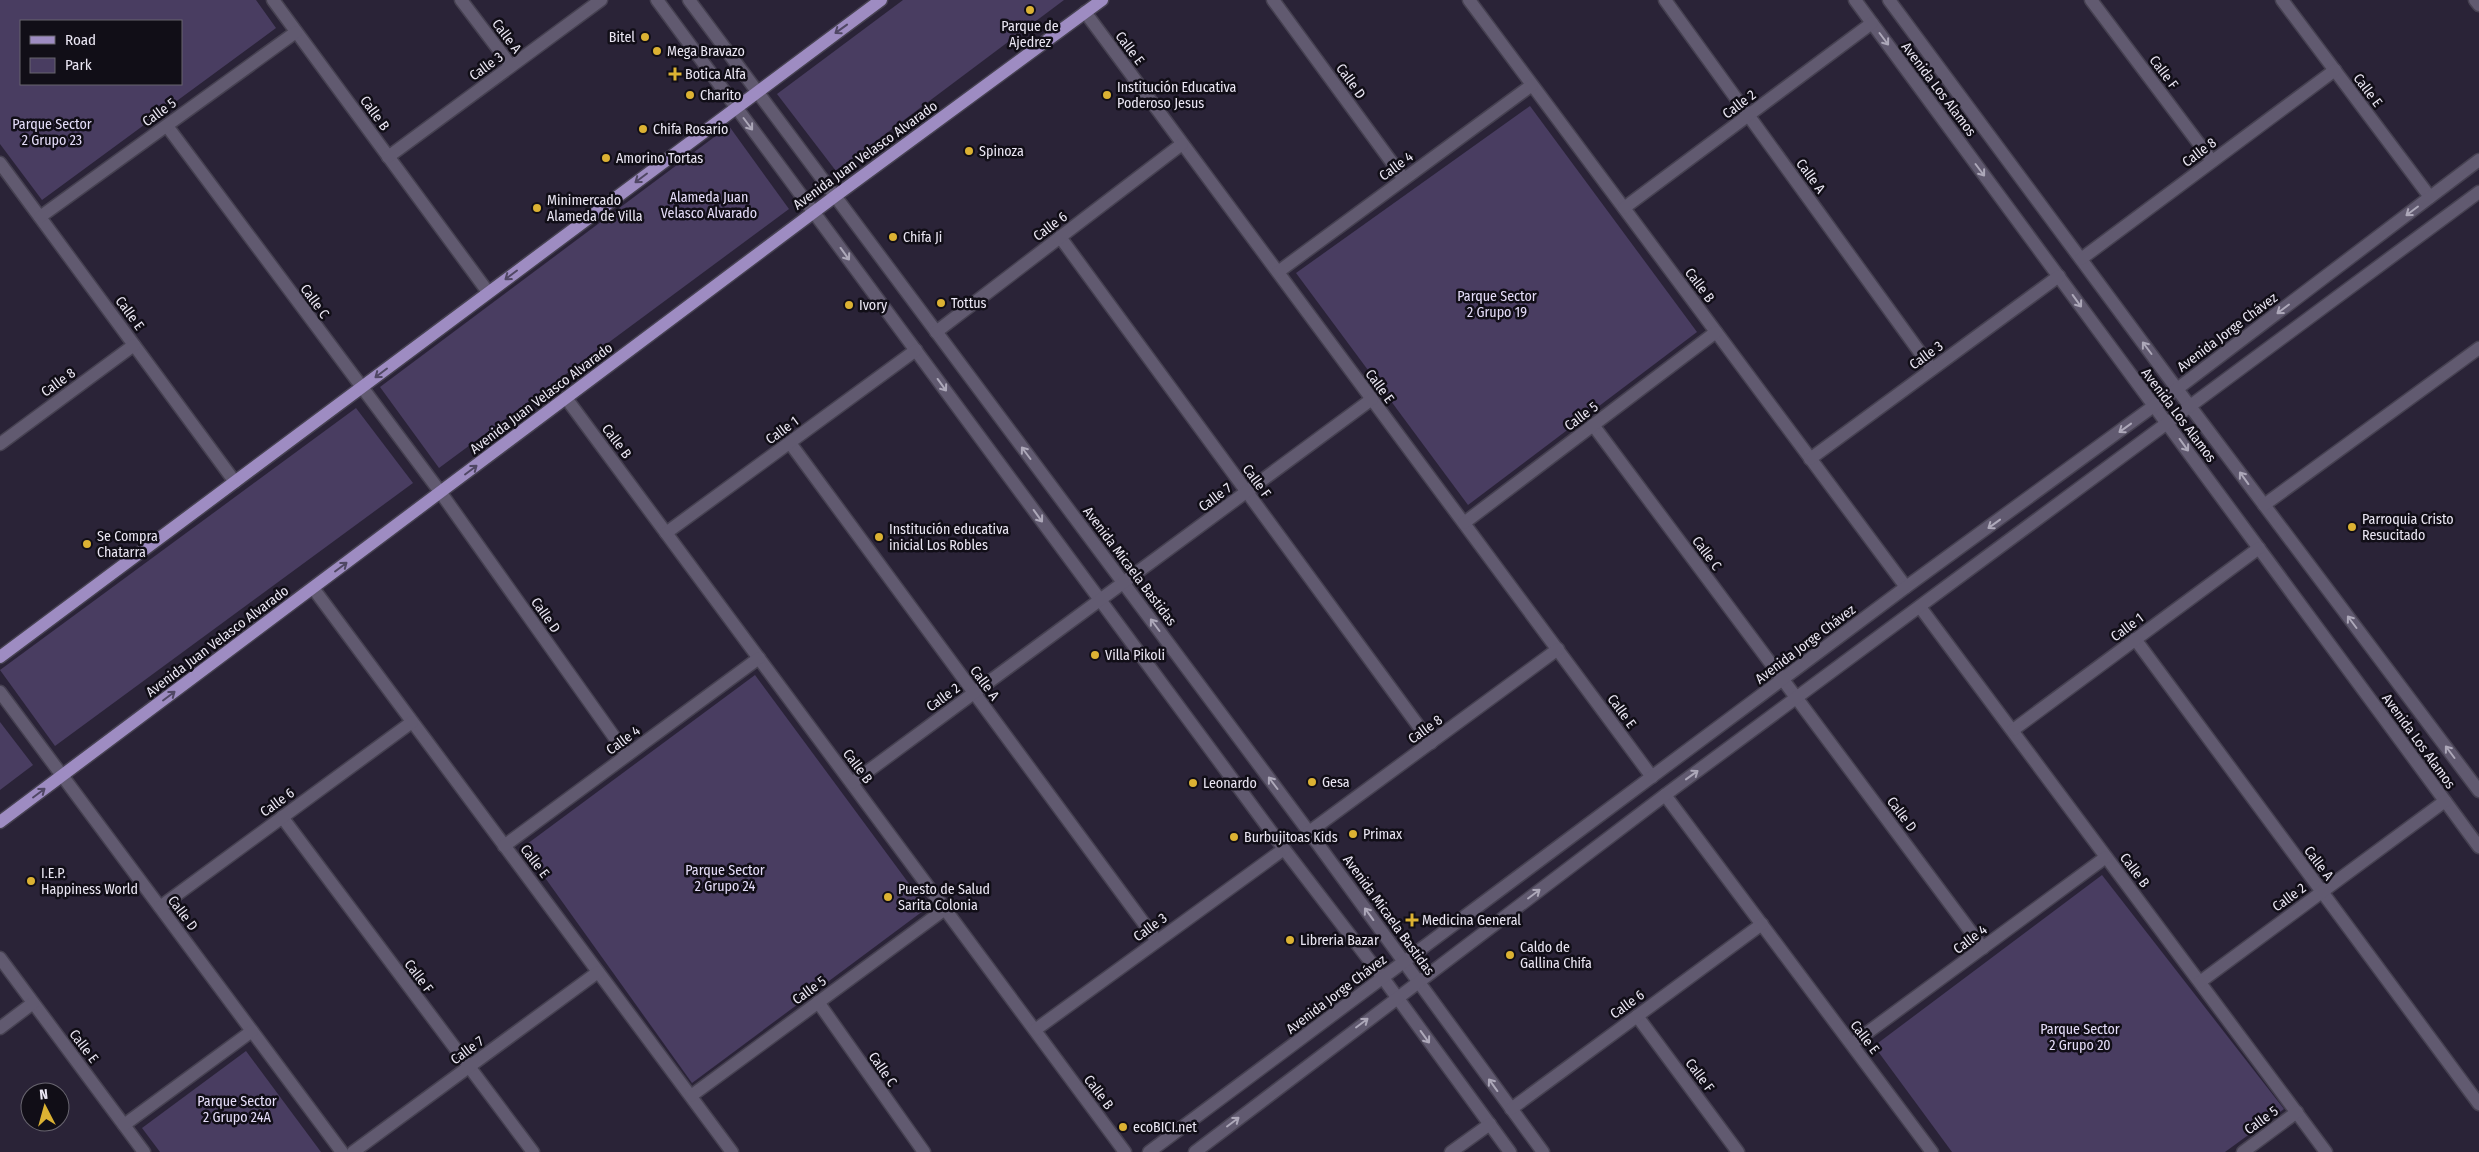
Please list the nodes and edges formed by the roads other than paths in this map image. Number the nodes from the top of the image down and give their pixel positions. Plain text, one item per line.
1 (272, 0) edge
2 (461, 0) edge
3 (601, 0) edge
4 (657, 0) edge
5 (689, 0) edge
6 (881, 0) edge
7 (1102, 0) edge
8 (1273, 0) edge
9 (1469, 0) edge
10 (1665, 0) edge
11 (1855, 0) edge
12 (2091, 0) edge
13 (2282, 0) edge
14 (2475, 0) edge
15 (1894, 2) edge
16 (2479, 5) edge
17 (1085, 12) junction
18 (1872, 23) junction
19 (296, 32) junction
20 (511, 66) junction
21 (2335, 70) junction
22 (1532, 85) junction
23 (756, 92) junction
24 (735, 107) junction
25 (1749, 116) junction
26 (167, 126) junction
27 (1182, 144) junction
28 (388, 157) junction
29 (2479, 160) edge
30 (2212, 161) junction
31 (0, 163) edge
32 (1404, 179) junction
33 (2479, 192) edge
34 (834, 197) junction
35 (2430, 197) junction
36 (1624, 208) junction
37 (814, 212) junction
38 (40, 217) junction
39 (1060, 237) junction
40 (2081, 259) junction
41 (1278, 272) junction
42 (2059, 276) junction
43 (488, 292) junction
44 (936, 332) junction
45 (1716, 332) junction
46 (134, 345) junction
47 (2479, 348) edge
48 (916, 350) junction
49 (1932, 369) junction
50 (360, 388) junction
51 (2177, 389) junction
52 (566, 398) junction
53 (1372, 399) junction
54 (2154, 406) junction
55 (2192, 407) junction
56 (2168, 424) junction
57 (1593, 425) junction
58 (2, 437) edge
59 (790, 443) junction
60 (1810, 459) junction
61 (235, 482) junction
62 (1247, 492) junction
63 (440, 493) junction
64 (2264, 506) junction
65 (1464, 523) junction
66 (666, 533) junction
67 (2259, 548) junction
68 (1124, 583) junction
69 (1906, 587) junction
70 (313, 588) junction
71 (1101, 600) junction
72 (1920, 606) junction
73 (2135, 639) junction
74 (1558, 650) junction
75 (0, 657) edge
76 (759, 658) junction
77 (1783, 680) junction
78 (0, 692) edge
79 (974, 693) junction
80 (1796, 698) junction
81 (412, 722) junction
82 (2012, 730) junction
83 (1431, 743) junction
84 (627, 755) junction
85 (61, 776) junction
86 (1652, 777) junction
87 (852, 783) junction
88 (2479, 791) edge
89 (1665, 795) junction
90 (2445, 801) junction
91 (282, 817) junction
92 (0, 822) edge
93 (1309, 832) junction
94 (504, 846) junction
95 (2479, 848) edge
96 (1284, 849) junction
97 (2106, 857) junction
98 (2322, 892) junction
99 (160, 907) junction
100 (945, 909) junction
101 (1762, 924) junction
102 (1157, 941) junction
103 (1983, 948) junction
104 (0, 958) edge
105 (1404, 961) junction
106 (598, 972) junction
107 (1382, 978) junction
108 (1419, 982) junction
109 (2200, 982) junction
110 (1396, 998) junction
111 (818, 1002) junction
112 (33, 1003) junction
113 (1637, 1016) junction
114 (0, 1028) edge
115 (1035, 1030) junction
116 (252, 1031) junction
117 (1852, 1044) junction
118 (469, 1067) junction
119 (691, 1096) junction
120 (2479, 1104) edge
121 (1511, 1109) junction
122 (2297, 1112) junction
123 (1490, 1124) junction
124 (124, 1125) junction
125 (144, 1152) edge
126 (342, 1152) edge
127 (353, 1152) edge
128 (533, 1152) edge
129 (732, 1152) edge
130 (924, 1152) edge
131 (1126, 1152) edge
132 (1149, 1152) edge
133 (1195, 1152) edge
134 (1451, 1152) edge
135 (1510, 1152) edge
136 (1543, 1152) edge
137 (1738, 1152) edge
138 (1932, 1152) edge
139 (2242, 1152) edge
140 (2326, 1152) edge

1 - 19 street, Calle B
2 - 20 street, Calle A
3 - 20 street, Calle 3
4 - 24 street
5 - 23 street, Avenida Micaela Bastidas
6 -> 23 main road
7 - 17 main road, Avenida Juan Velasco Alvarado
8 - 32 street, Calle D
9 - 22 street, Calle B
10 - 25 street, Calle A
11 - 18 street, Avenida Los Alamos
12 - 30 street, Calle F
13 - 21 street, Calle E
14 - 16 street
15 - 40 street, Avenida Los Alamos
17 - 27 street, Calle E
17 - 34 main road, Avenida Juan Velasco Alvarado
18 - 25 street, Calle 2
18 -> 42 street, Avenida Los Alamos
19 - 26 street, Calle 5
19 - 28 street, Calle B
20 - 28 street, Calle 3
21 - 30 street, Calle 8
21 - 35 street, Calle E
22 - 32 street, Calle 4
22 - 36 street, Calle B
23 - 24 main road
23 - 34 street, Avenida Micaela Bastidas
24 -> 37 street
24 -> 43 main road
25 - 36 street, Calle 2
25 - 49 street, Calle A
26 - 38 street, Calle 5
26 - 50 street, Calle C
27 - 39 street, Calle 6
27 - 41 street, Calle E
28 - 43 street, Calle B
29 - 35 street, Avenida Jorge Chávez
30 - 40 street, Calle 8
31 - 38 street, Calle E
32 - 41 street, Calle 4
33 - 55 street
34 - 37 main road, Avenida Juan Velasco Alvarado
34 - 44 street, Avenida Micaela Bastidas
35 -> 51 street, Avenida Jorge Chávez
36 - 45 street, Calle B
37 -> 48 street
37 - 52 main road, Avenida Juan Velasco Alvarado
38 - 46 street, Calle E
39 - 44 street, Calle 6
39 - 62 street, Calle F
51 -> 40 street, Avenida Los Alamos
41 - 53 street, Calle E
42 - 49 street, Calle 3
42 -> 54 street, Avenida Los Alamos
43 -> 50 main road
68 -> 44 street, Avenida Micaela Bastidas
45 - 57 street, Calle 5
45 - 60 street, Calle B
46 - 58 street, Calle 8
46 - 61 street, Calle E
47 - 64 street
48 - 59 street, Calle 1
48 -> 71 street
49 - 60 street, Calle 3
50 - 61 main road
50 - 63 street, Calle C
51 - 54 street, Avenida Jorge Chávez
51 - 55 street, Avenida Los Alamos
63 -> 52 main road, Avenida Juan Velasco Alvarado
52 - 66 street, Calle B
53 - 62 street, Calle 7
53 - 65 street, Calle E
54 - 56 street, Avenida Los Alamos
54 -> 69 street, Avenida Jorge Chávez
55 - 56 street
64 -> 55 street, Avenida Los Alamos
56 -> 67 street, Avenida Los Alamos
56 - 72 street
57 - 65 street, Calle 5
57 - 77 street, Calle C
59 - 66 street, Calle 1
59 - 79 street, Calle A
60 - 69 street, Calle B
61 - 75 main road
62 - 68 street, Calle 7
62 - 83 street, Calle F
70 -> 63 main road, Avenida Juan Velasco Alvarado
63 - 84 street, Calle D
88 -> 64 street, Avenida Los Alamos
65 - 74 street, Calle E
66 - 76 street, Calle B
67 - 73 street, Calle 1
67 - 90 street, Avenida Los Alamos
68 - 71 street, Calle 7
93 -> 68 street, Avenida Micaela Bastidas
69 - 77 street, Avenida Jorge Chávez
70 - 81 street, Calle E
85 -> 70 main road, Avenida Juan Velasco Alvarado
71 - 79 street, Calle 2
71 - 96 street
72 - 80 street
72 - 82 street, Calle B
73 - 82 street, Calle 1
73 - 98 street, Calle A
74 - 83 street, Calle 8
74 - 86 street, Calle E
76 - 84 street, Calle 4
76 - 87 street, Calle B
77 - 80 street, Calle C
77 - 86 street, Avenida Jorge Chávez
78 - 85 street, Calle D
79 - 87 street, Calle 2
79 - 102 street, Calle A
89 -> 80 street
80 - 103 street, Calle D
81 - 91 street, Calle 6
81 - 94 street, Calle E
82 - 97 street, Calle B
83 - 93 street, Calle 8
84 - 94 street, Calle 4
92 -> 85 main road, Avenida Juan Velasco Alvarado
85 - 99 street, Calle D
86 - 105 street, Avenida Jorge Chávez
87 - 100 street, Calle B
89 - 101 street, Calle E
108 -> 89 street
90 - 95 street, Avenida Los Alamos
90 - 98 street, Calle 2
91 - 99 street, Calle 6
91 - 118 street, Calle F
105 -> 93 street, Avenida Micaela Bastidas
94 - 106 street, Calle E
96 - 102 street, Calle 3
96 - 107 street
97 - 103 street, Calle 4
97 - 109 street, Calle B
98 - 109 street, Calle 2
98 - 120 street, Calle A
99 - 116 street, Calle D
100 - 111 street, Calle 5
100 - 115 street, Calle B
101 - 113 street, Calle 6
101 - 117 street, Calle E
102 - 115 street, Calle 3
103 - 117 street, Calle 4
104 - 112 street, Calle E
105 - 107 street, Avenida Jorge Chávez
105 - 108 street, Avenida Micaela Bastidas
106 - 118 street, Calle 7
106 - 119 street, Calle E
107 - 110 street
107 - 132 street, Avenida Jorge Chávez
108 - 110 street
121 -> 108 street, Avenida Micaela Bastidas
109 - 122 street, Calle B
110 -> 123 street
133 -> 110 street
111 - 119 street, Calle 5
111 - 130 street, Calle C
112 - 114 street
112 - 124 street, Calle E
113 - 121 street, Calle 6
113 - 137 street, Calle F
115 - 131 street, Calle B
116 - 124 street
116 - 126 street, Calle D
117 - 138 street, Calle E
118 - 127 street, Calle 7
118 - 128 street, Calle F
119 - 129 street, Calle E
121 - 136 street, Avenida Micaela Bastidas
122 - 139 street, Calle 5
122 - 140 street, Calle B
123 - 134 street
123 - 135 street
124 - 125 street, Calle E

